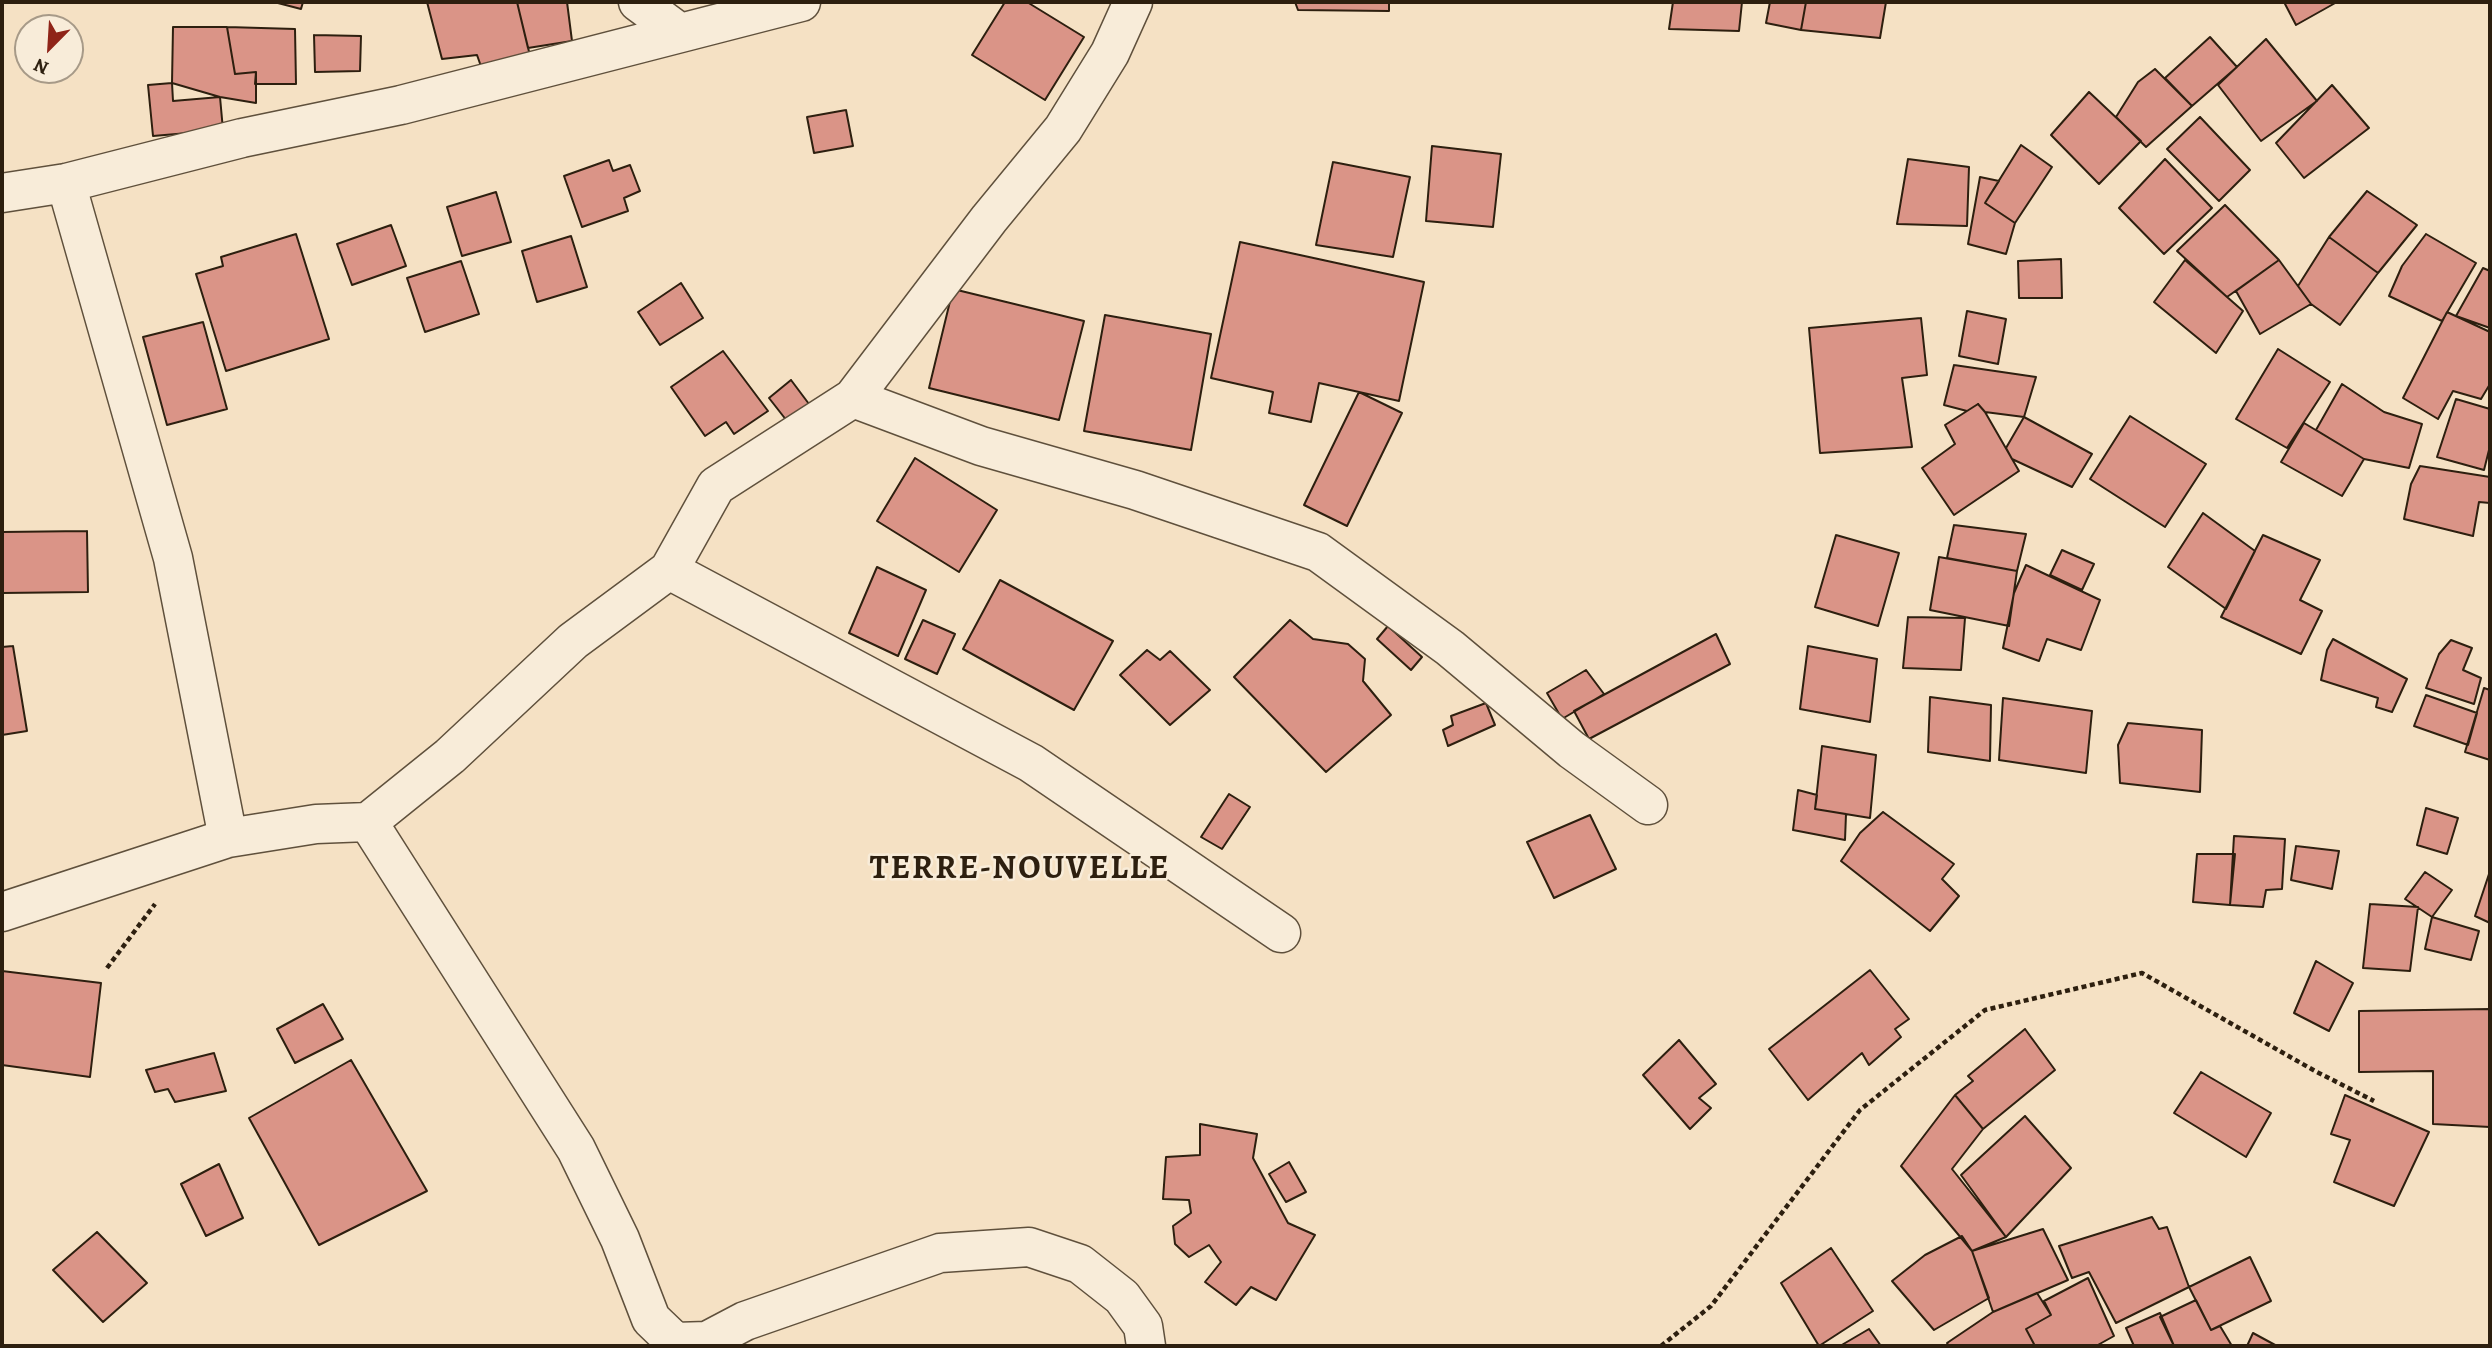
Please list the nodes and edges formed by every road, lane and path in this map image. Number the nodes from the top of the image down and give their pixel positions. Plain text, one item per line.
1 (638, 2) edge
2 (801, 2) edge
3 (1133, 2) edge
4 (680, 33) junction
5 (66, 183) junction
6 (2, 193) edge
7 (853, 398) junction
8 (669, 570) junction
9 (1648, 805) dead end
10 (368, 822) junction
11 (228, 838) junction
12 (2, 912) edge
13 (1281, 933) dead end
14 (2374, 1101) dead end
15 (1146, 1346) edge
16 (1661, 1346) edge

1 - 4 street
2 - 4 street
3 - 7 street
4 - 5 street
5 - 6 street
5 - 11 street
7 - 8 street
7 - 9 street
8 - 10 street
8 - 13 street
10 - 11 street
10 - 15 street
11 - 12 street
14 - 16 path

